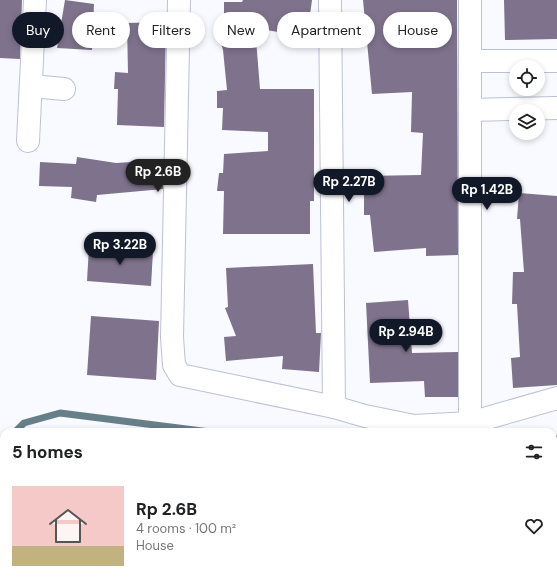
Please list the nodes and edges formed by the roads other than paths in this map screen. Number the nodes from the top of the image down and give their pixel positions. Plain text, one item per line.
1 (35, 0) edge
2 (179, 0) edge
3 (330, 0) edge
4 (470, 0) edge
5 (470, 61) junction
6 (557, 61) edge
7 (31, 86) junction
8 (64, 89) dead end
9 (557, 108) edge
10 (470, 110) junction
11 (28, 141) dead end
12 (557, 398) edge
13 (334, 407) junction
14 (470, 422) junction

1 - 7 street
2 - 13 street
3 - 13 street
4 - 5 street
5 - 6 street
5 - 10 street
7 - 8 street
7 - 11 street
9 - 10 street
10 - 14 street
12 - 14 street
13 - 14 street

